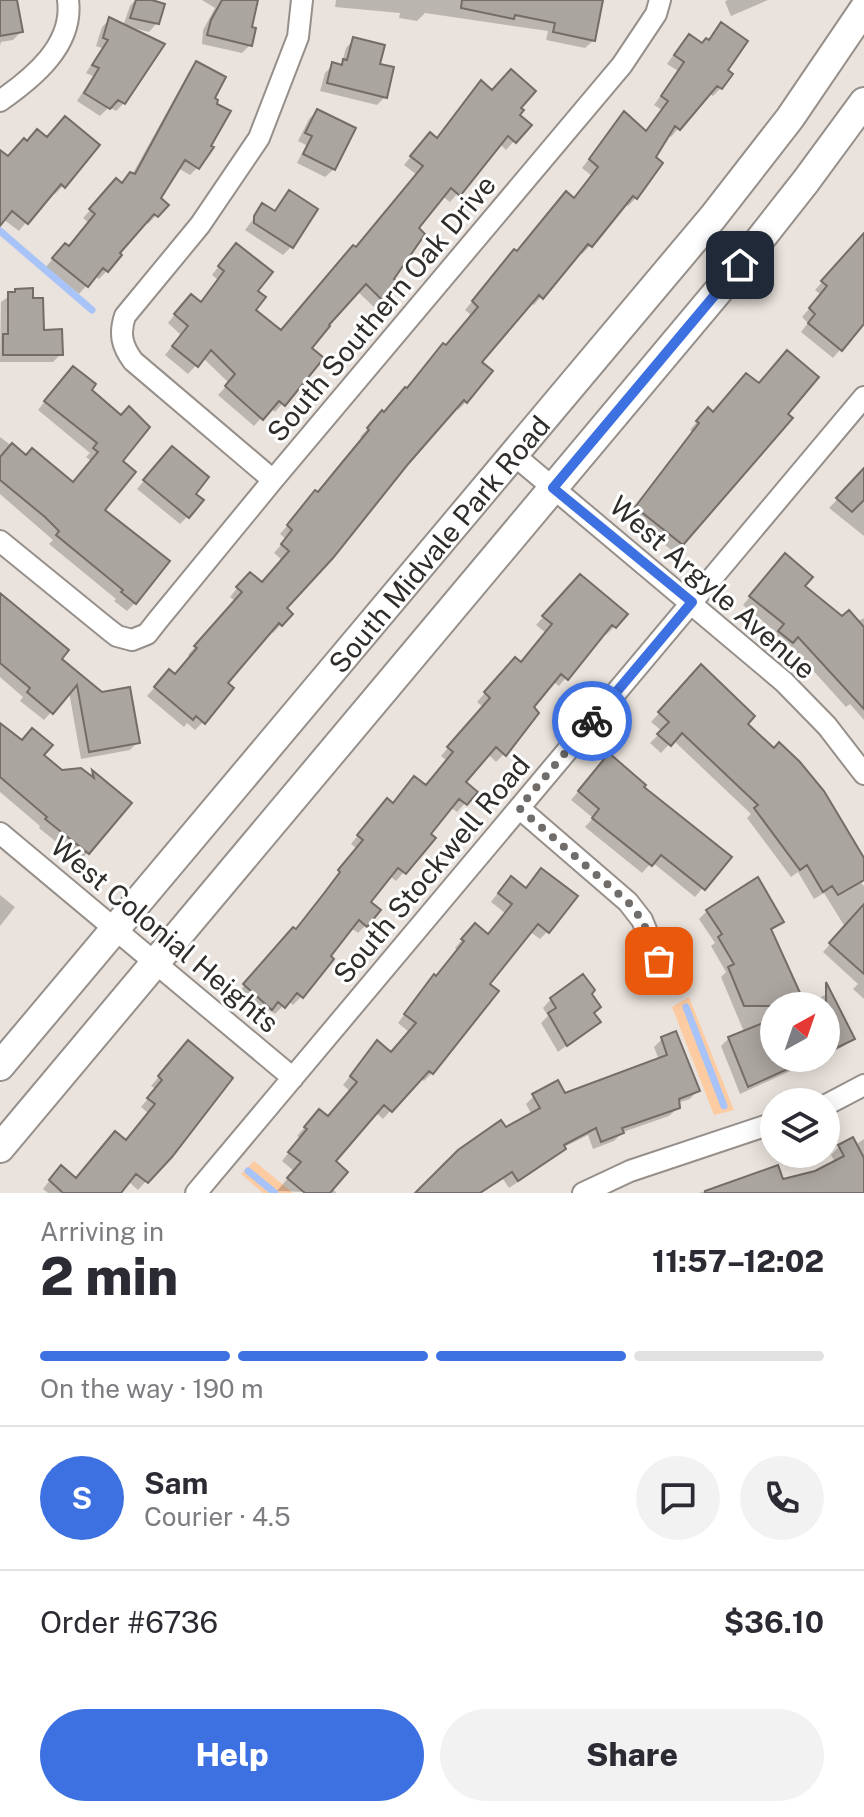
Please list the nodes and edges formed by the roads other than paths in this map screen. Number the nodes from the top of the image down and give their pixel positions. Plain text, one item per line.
1 (68, 0) edge
2 (302, 0) edge
3 (660, 0) edge
4 (864, 9) edge
5 (0, 101) edge
6 (864, 102) edge
7 (864, 397) edge
8 (514, 455) junction
9 (273, 480) junction
10 (553, 488) junction
11 (0, 541) edge
12 (692, 602) junction
13 (864, 774) edge
14 (519, 808) junction
15 (0, 833) edge
16 (117, 929) junction
17 (659, 961) dead end
18 (156, 962) junction
19 (0, 1066) edge
20 (293, 1078) junction
21 (864, 1085) edge
22 (840, 1098) edge
23 (760, 1128) edge
24 (0, 1148) edge
25 (196, 1193) edge
26 (583, 1193) edge

1 - 5 street
2 - 9 street
3 - 9 street, South Southern Oak Drive
4 - 8 main road, South Midvale Park Road
6 - 10 main road, South Midvale Park Road
7 - 12 street, South Stockwell Road
8 - 10 street, West Argyle Avenue
8 - 16 main road, South Midvale Park Road
9 - 11 street, South Southern Oak Drive
10 - 12 street, West Argyle Avenue
10 - 18 main road, South Midvale Park Road
12 - 13 street, West Argyle Avenue
12 - 14 street, South Stockwell Road
14 - 17 street
14 - 20 street, South Stockwell Road
15 - 16 street, West Colonial Heights
16 - 18 street, West Colonial Heights
16 - 19 main road, South Midvale Park Road
18 - 20 street, West Colonial Heights
18 - 24 main road, South Midvale Park Road
20 - 25 street, South Stockwell Road
21 - 22 street
23 - 26 street

